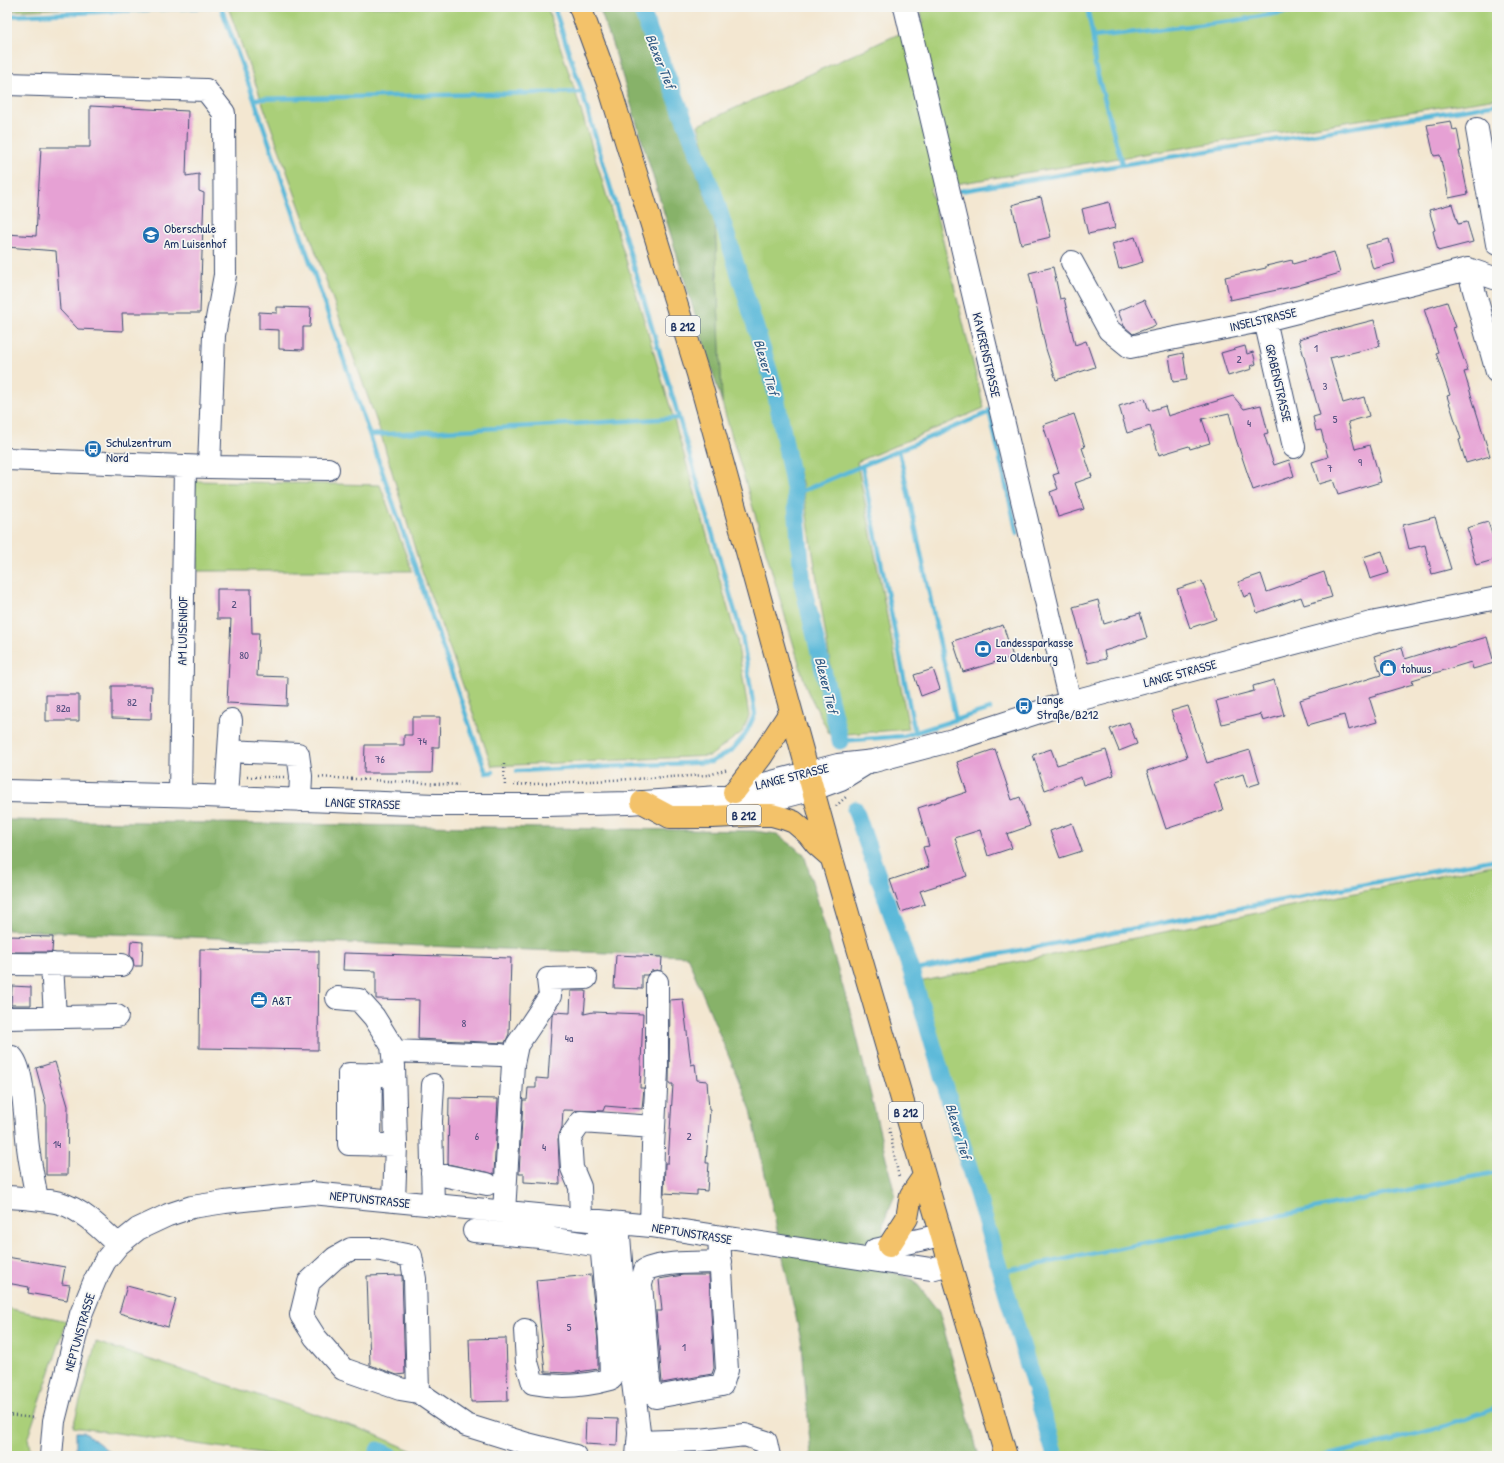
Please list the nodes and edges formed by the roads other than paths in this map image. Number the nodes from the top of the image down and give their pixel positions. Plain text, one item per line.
1 (580, 7) edge
2 (905, 7) edge
3 (7, 84) edge
4 (1478, 129) dead end
5 (1497, 244) edge
6 (1072, 262) dead end
7 (1468, 269) junction
8 (1497, 279) edge
9 (1265, 320) junction
10 (1497, 372) edge
11 (1294, 447) dead end
12 (7, 459) edge
13 (185, 466) junction
14 (209, 467) junction
15 (328, 469) dead end
16 (1497, 598) edge
17 (1070, 702) junction
18 (791, 710) junction
19 (231, 720) dead end
20 (229, 751) junction
21 (811, 780) junction
22 (227, 787) junction
23 (7, 791) edge
24 (726, 794) junction
25 (180, 795) junction
26 (300, 800) junction
27 (642, 802) junction
28 (832, 859) junction
29 (7, 964) edge
30 (52, 964) junction
31 (122, 965) dead end
32 (586, 978) dead end
33 (657, 982) dead end
34 (337, 998) dead end
35 (117, 1016) dead end
36 (56, 1017) junction
37 (7, 1018) edge
38 (393, 1051) junction
39 (501, 1055) dead end
40 (7, 1057) edge
41 (394, 1075) junction
42 (433, 1085) dead end
43 (654, 1127) junction
44 (396, 1145) junction
45 (432, 1173) junction
46 (924, 1176) junction
47 (487, 1184) dead end
48 (7, 1197) edge
49 (37, 1199) junction
50 (394, 1201) junction
51 (433, 1205) junction
52 (504, 1212) junction
53 (599, 1221) junction
54 (651, 1226) junction
55 (474, 1231) dead end
56 (942, 1235) junction
57 (719, 1238) junction
58 (118, 1245) junction
59 (601, 1246) junction
60 (889, 1246) junction
61 (855, 1256) junction
62 (721, 1262) junction
63 (950, 1264) junction
64 (525, 1330) dead end
65 (418, 1392) junction
66 (638, 1449) edge
67 (51, 1456) edge
68 (575, 1456) edge
69 (769, 1456) edge
70 (1006, 1456) edge

1 - 18 main road, B 212
2 - 17 street, KAVERENSTRASSE
3 - 14 street
4 - 5 street
6 - 9 street, INSELSTRASSE
7 - 8 street
7 - 9 street, INSELSTRASSE
7 - 10 street
9 - 11 street, GRABENSTRASSE
12 - 13 street
13 - 14 street
13 - 25 street, AM LUISENHOF
14 - 15 street
16 - 17 street, LANGE STRASSE
17 - 21 street, LANGE STRASSE
18 - 21 main road, B 212
18 - 24 main road, B 212
19 - 20 street
20 - 22 street
20 - 26 street
21 - 24 street, LANGE STRASSE
21 - 28 main road, B 212
22 - 25 street, LANGE STRASSE
22 - 26 street, LANGE STRASSE
23 - 25 street, LANGE STRASSE
24 - 27 street, LANGE STRASSE
26 - 27 street, LANGE STRASSE
27 - 28 main road, B 212
28 - 46 main road, B 212
29 - 30 street
30 - 31 street
30 - 36 street
32 - 52 street
33 - 43 street
34 - 38 street
35 - 36 street
36 - 37 street
38 - 39 street
38 - 41 street
40 - 49 street
41 - 44 street
41 - 44 street
42 - 45 street
43 - 53 street
43 - 54 street
44 - 50 street
45 - 47 street
45 - 51 street
46 - 56 main road, B 212
46 - 60 main road
48 - 49 street
49 - 58 street
50 - 51 street, NEPTUNSTRASSE
50 - 58 street, NEPTUNSTRASSE
51 - 52 street, NEPTUNSTRASSE
52 - 53 street, NEPTUNSTRASSE
53 - 54 street, NEPTUNSTRASSE
53 - 59 street
53 - 66 street
54 - 57 street, NEPTUNSTRASSE
55 - 59 street
56 - 60 street, NEPTUNSTRASSE
56 - 63 main road, B 212
57 - 61 street, NEPTUNSTRASSE
57 - 62 street
58 - 67 street, NEPTUNSTRASSE
59 - 64 street
60 - 61 street, NEPTUNSTRASSE
61 - 63 street, NEPTUNSTRASSE
62 - 62 street
63 - 70 main road, B 212
65 - 65 street
65 - 68 street
66 - 69 street

